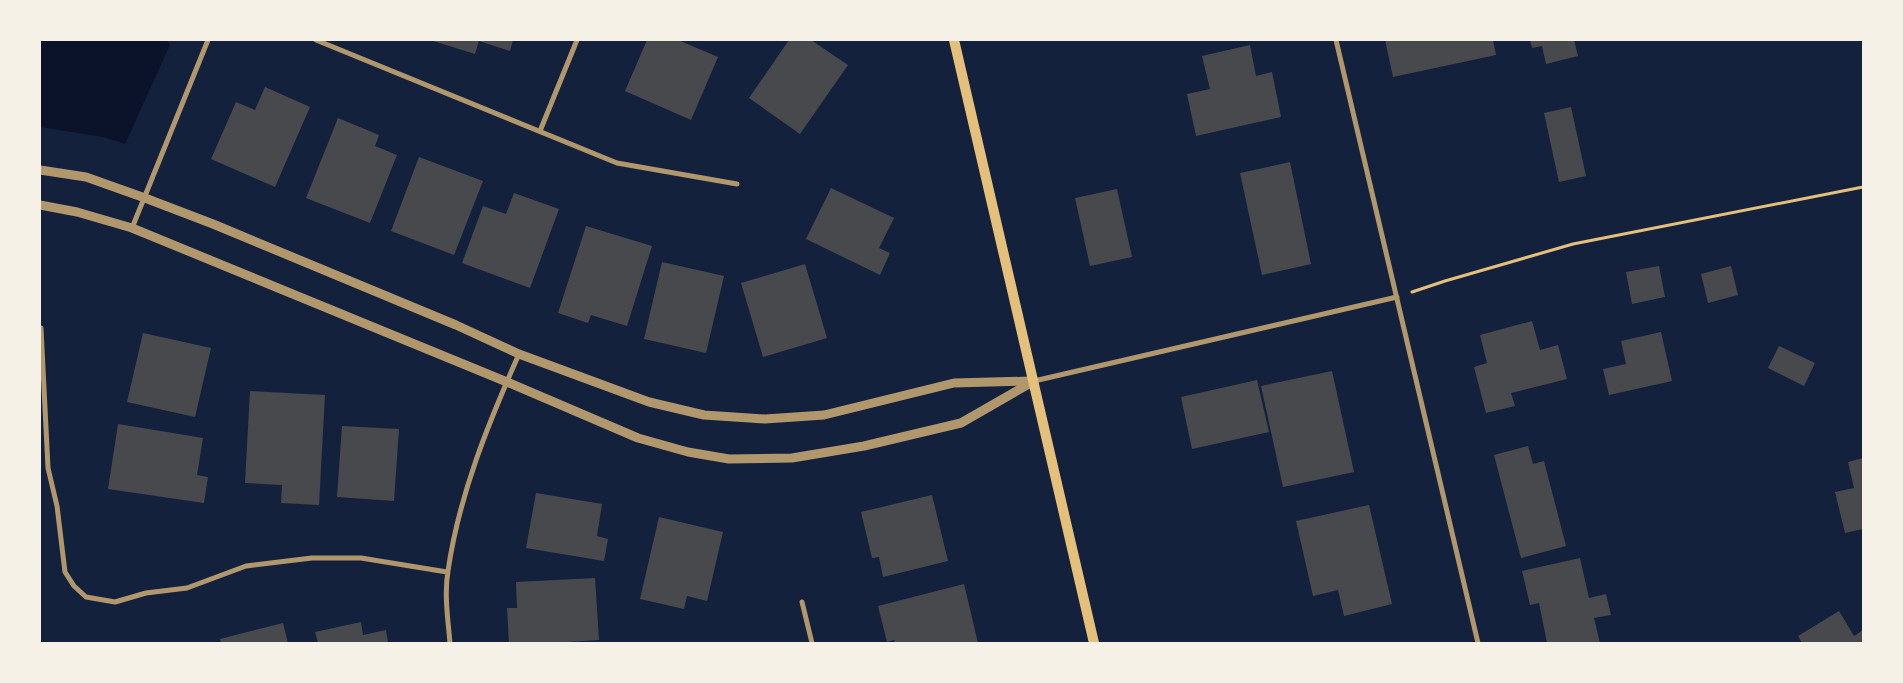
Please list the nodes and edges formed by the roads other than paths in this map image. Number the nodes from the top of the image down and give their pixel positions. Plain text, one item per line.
1 (208, 40) edge
2 (316, 40) edge
3 (577, 40) edge
4 (954, 40) edge
5 (1336, 40) edge
6 (540, 131) junction
7 (40, 170) edge
8 (737, 184) dead end
9 (145, 198) junction
10 (40, 205) edge
11 (132, 228) junction
12 (1397, 297) junction
13 (41, 328) edge
14 (519, 354) junction
15 (1034, 381) junction
16 (507, 382) junction
17 (447, 572) junction
18 (802, 602) dead end
19 (450, 643) edge
20 (812, 643) edge
21 (1094, 643) edge
22 (1478, 643) edge

1 - 9 street
2 - 6 street
3 - 6 street
4 - 15 main road
5 - 12 street
6 - 8 street
7 - 9 street
9 - 11 street
9 - 14 street
10 - 11 street
11 - 16 street
12 - 15 street
12 - 22 street
13 - 17 street
14 - 15 street
14 - 16 street
15 - 16 street
15 - 21 main road
16 - 17 street
17 - 19 street
18 - 20 street

